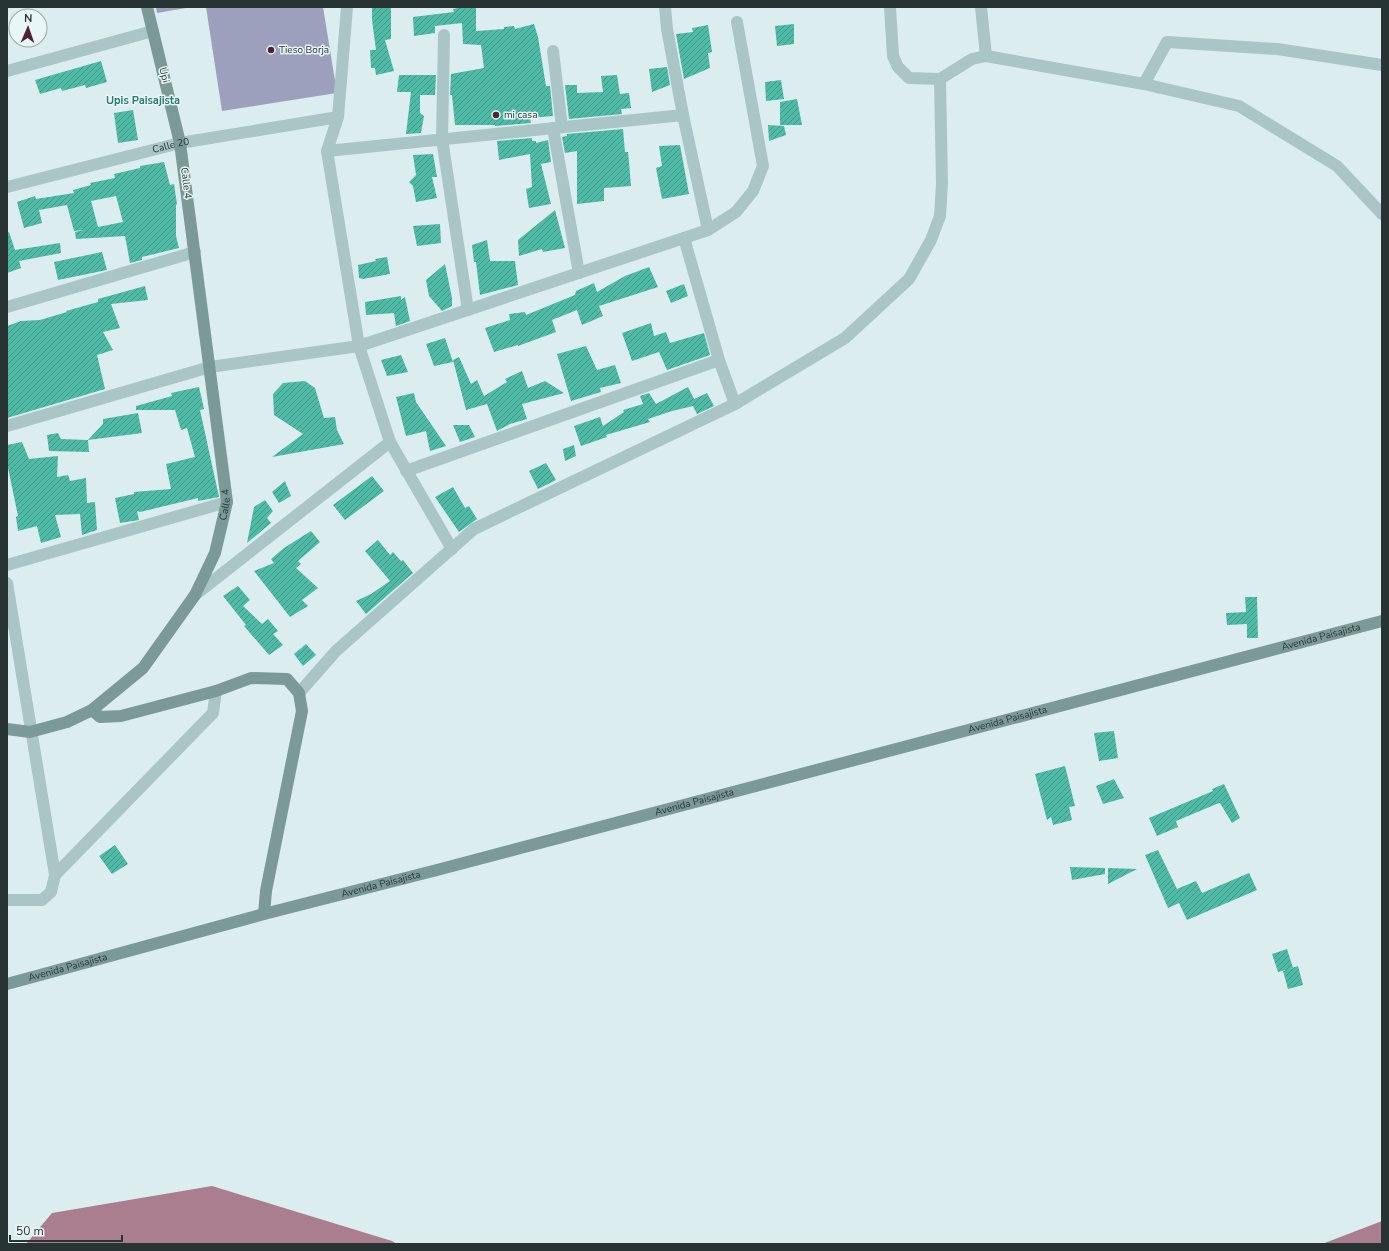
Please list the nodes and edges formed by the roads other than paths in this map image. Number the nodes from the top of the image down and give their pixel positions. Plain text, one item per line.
1 (147, 7) edge
2 (347, 7) edge
3 (665, 7) edge
4 (890, 7) edge
5 (981, 7) edge
6 (737, 22) dead end
7 (153, 31) junction
8 (444, 35) dead end
9 (552, 51) dead end
10 (986, 56) junction
11 (1382, 65) edge
12 (7, 71) edge
13 (940, 79) junction
14 (1144, 84) junction
15 (683, 115) junction
16 (338, 118) junction
17 (558, 128) junction
18 (442, 140) junction
19 (180, 143) junction
20 (327, 151) junction
21 (7, 187) edge
22 (1382, 214) edge
23 (708, 230) junction
24 (684, 238) junction
25 (195, 252) junction
26 (579, 273) junction
27 (7, 308) edge
28 (468, 310) junction
29 (359, 346) junction
30 (718, 360) junction
31 (210, 367) junction
32 (735, 404) junction
33 (7, 426) edge
34 (390, 442) junction
35 (406, 471) junction
36 (227, 502) junction
37 (452, 549) junction
38 (7, 564) edge
39 (7, 583) edge
40 (195, 595) junction
41 (1382, 621) edge
42 (216, 691) junction
43 (299, 692) junction
44 (92, 710) junction
45 (7, 729) edge
46 (30, 732) junction
47 (55, 875) junction
48 (7, 900) edge
49 (264, 914) junction
50 (7, 984) edge

1 - 7 main road, Upi
2 - 16 street
3 - 15 street
4 - 13 street
5 - 10 street
6 - 23 street
7 - 12 street
7 - 19 main road, Upi
8 - 18 street
9 - 17 street
10 - 13 street
10 - 14 street
11 - 14 street
13 - 32 street
14 - 22 street
15 - 17 street
15 - 23 street
16 - 19 street, Calle 20
16 - 20 street
17 - 18 street
17 - 26 street
18 - 20 street
18 - 28 street
19 - 21 street, Calle 20
19 - 25 main road, Calle 4
20 - 29 street
23 - 24 street
24 - 26 street
24 - 30 street
25 - 27 street
25 - 31 main road, Calle 4
26 - 28 street
28 - 29 street
29 - 31 street
29 - 34 street
30 - 32 street
30 - 35 street
31 - 33 street
31 - 36 main road, Calle 4
32 - 37 street
34 - 35 street
34 - 40 street
35 - 37 street
36 - 38 street
36 - 40 main road, Calle 4
37 - 43 street
39 - 46 street
40 - 44 main road, Calle 4
41 - 49 main road, Avenida Paisajista
42 - 43 main road
42 - 44 main road
42 - 47 street
43 - 49 main road
44 - 46 main road, Calle 4
45 - 46 main road, Calle 4
46 - 47 street
47 - 48 street
49 - 50 main road, Avenida Paisajista

